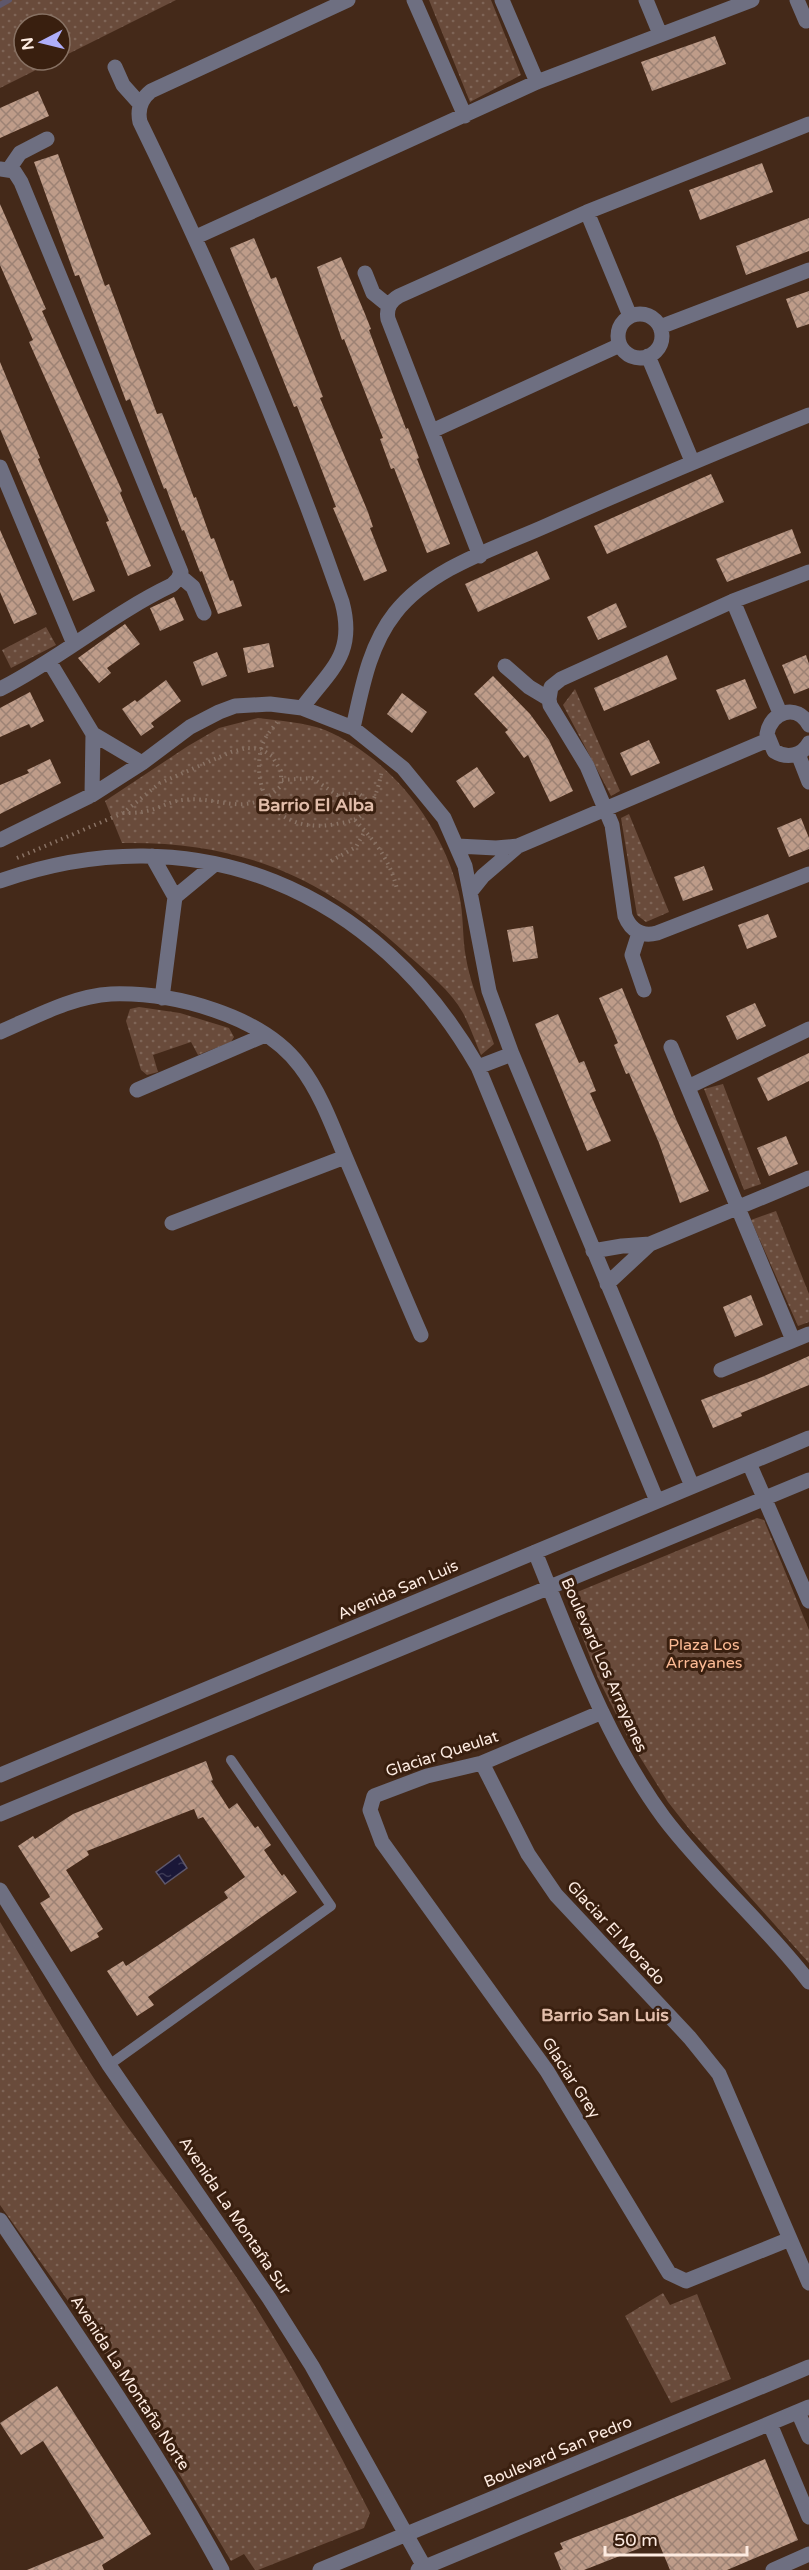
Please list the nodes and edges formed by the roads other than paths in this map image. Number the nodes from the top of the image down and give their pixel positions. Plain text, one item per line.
1 (348, 0) edge
2 (414, 0) edge
3 (502, 0) edge
4 (646, 0) edge
5 (752, 0) edge
6 (797, 0) edge
7 (806, 21) dead end
8 (660, 34) junction
9 (115, 67) dead end
10 (537, 82) junction
11 (140, 104) junction
12 (465, 116) junction
13 (809, 124) edge
14 (47, 139) dead end
15 (4, 169) edge
16 (587, 212) junction
17 (196, 237) junction
18 (809, 270) edge
19 (364, 273) dead end
20 (388, 306) junction
21 (630, 316) junction
22 (660, 327) junction
23 (620, 345) junction
24 (648, 356) junction
25 (809, 415) edge
26 (432, 430) junction
27 (692, 461) junction
28 (0, 467) edge
29 (480, 555) junction
30 (809, 572) edge
31 (180, 576) junction
32 (733, 602) junction
33 (204, 613) dead end
34 (74, 644) junction
35 (49, 661) junction
36 (505, 666) dead end
37 (0, 689) edge
38 (549, 699) junction
39 (295, 707) junction
40 (780, 713) junction
41 (809, 725) edge
42 (353, 728) junction
43 (93, 734) junction
44 (768, 740) junction
45 (803, 748) edge
46 (141, 763) junction
47 (809, 782) edge
48 (92, 795) junction
49 (605, 808) junction
50 (0, 840) edge
51 (457, 846) junction
52 (518, 846) junction
53 (152, 856) junction
54 (215, 864) junction
55 (809, 874) edge
56 (0, 881) edge
57 (471, 891) junction
58 (175, 897) junction
59 (639, 933) junction
60 (644, 990) dead end
61 (162, 998) junction
62 (809, 1029) edge
63 (0, 1032) edge
64 (265, 1035) junction
65 (671, 1047) dead end
66 (512, 1054) junction
67 (478, 1067) junction
68 (688, 1087) junction
69 (137, 1090) dead end
70 (345, 1157) junction
71 (809, 1178) edge
72 (738, 1208) junction
73 (172, 1223) dead end
74 (650, 1244) junction
75 (593, 1251) junction
76 (607, 1284) junction
77 (809, 1334) edge
78 (421, 1335) dead end
79 (793, 1340) junction
80 (722, 1370) dead end
81 (809, 1438) edge
82 (749, 1463) junction
83 (809, 1480) edge
84 (692, 1486) junction
85 (765, 1498) junction
86 (657, 1501) junction
87 (535, 1552) junction
88 (549, 1587) junction
89 (809, 1601) edge
90 (602, 1712) junction
91 (231, 1760) dead end
92 (482, 1763) junction
93 (0, 1775) edge
94 (370, 1810) joint
95 (0, 1814) edge
96 (0, 1890) edge
97 (809, 1982) edge
98 (109, 2065) junction
99 (0, 2220) edge
100 (790, 2239) junction
101 (809, 2283) edge
102 (809, 2367) edge
103 (804, 2410) edge
104 (770, 2424) junction
105 (809, 2437) edge
106 (809, 2517) edge
107 (407, 2534) junction
108 (809, 2554) edge
109 (790, 2567) edge
110 (423, 2569) edge
111 (222, 2570) edge
112 (320, 2570) edge
113 (773, 2570) edge

1 - 11 street
2 - 12 street
3 - 10 street
4 - 8 street
5 - 8 street
6 - 7 street
8 - 10 street
9 - 11 street
10 - 12 street
11 - 17 street
12 - 17 street
13 - 16 street
14 - 15 street
15 - 31 street
16 - 20 street
16 - 21 street
17 - 39 street
18 - 22 street
19 - 20 street
20 - 26 street
21 - 22 street
21 - 23 street
22 - 24 street
23 - 24 street
23 - 26 street
24 - 27 street
25 - 27 street
26 - 29 street
27 - 29 street
28 - 34 street
29 - 42 street
30 - 32 street
31 - 33 street
31 - 34 street
32 - 38 street
32 - 40 street
34 - 35 street
35 - 37 street
35 - 43 street
36 - 38 street
38 - 49 street
39 - 42 street
39 - 46 street
40 - 41 street
40 - 44 street
42 - 51 street
43 - 46 street
43 - 48 street
44 - 45 street
44 - 49 street
45 - 47 street
46 - 48 street
48 - 50 street
49 - 52 street
49 - 59 street
51 - 52 street
51 - 57 street
52 - 57 street
53 - 54 street
53 - 56 street
53 - 58 street
54 - 58 street
54 - 67 street
55 - 59 street
57 - 66 street
58 - 61 street
59 - 60 street
61 - 63 street
61 - 64 street
62 - 68 street
64 - 69 street
64 - 70 street
65 - 68 street
66 - 67 street
66 - 75 street
67 - 86 street
68 - 72 street
70 - 73 street
70 - 78 street
71 - 72 street
72 - 74 street
72 - 79 street
74 - 75 street
74 - 76 street
75 - 76 street
76 - 84 street
77 - 79 street
79 - 80 street
81 - 82 street, Avenida San Luis
82 - 84 street, Avenida San Luis
82 - 85 street
83 - 85 street
84 - 86 street, Avenida San Luis
85 - 88 street
85 - 89 street
86 - 87 street, Avenida San Luis
87 - 88 street, Boulevard Los Arrayanes
87 - 93 street, Avenida San Luis
88 - 90 street, Boulevard Los Arrayanes
88 - 95 street
90 - 92 street, Glaciar Queulat
90 - 97 street, Boulevard Los Arrayanes
91 - 98 lane
92 - 94 street, Glaciar Queulat
92 - 100 street, Glaciar El Morado
94 - 100 street, Glaciar Grey
96 - 98 street, Avenida La Montaña Sur
98 - 107 street, Avenida La Montaña Sur
99 - 111 street, Avenida La Montaña Norte
100 - 101 street, Glaciar El Morado
102 - 107 street, Boulevard San Pedro
103 - 104 street
103 - 105 street
104 - 106 street
104 - 110 street
107 - 110 street, Avenida La Montaña Sur
107 - 112 street, Boulevard San Pedro
108 - 109 street
109 - 113 street

